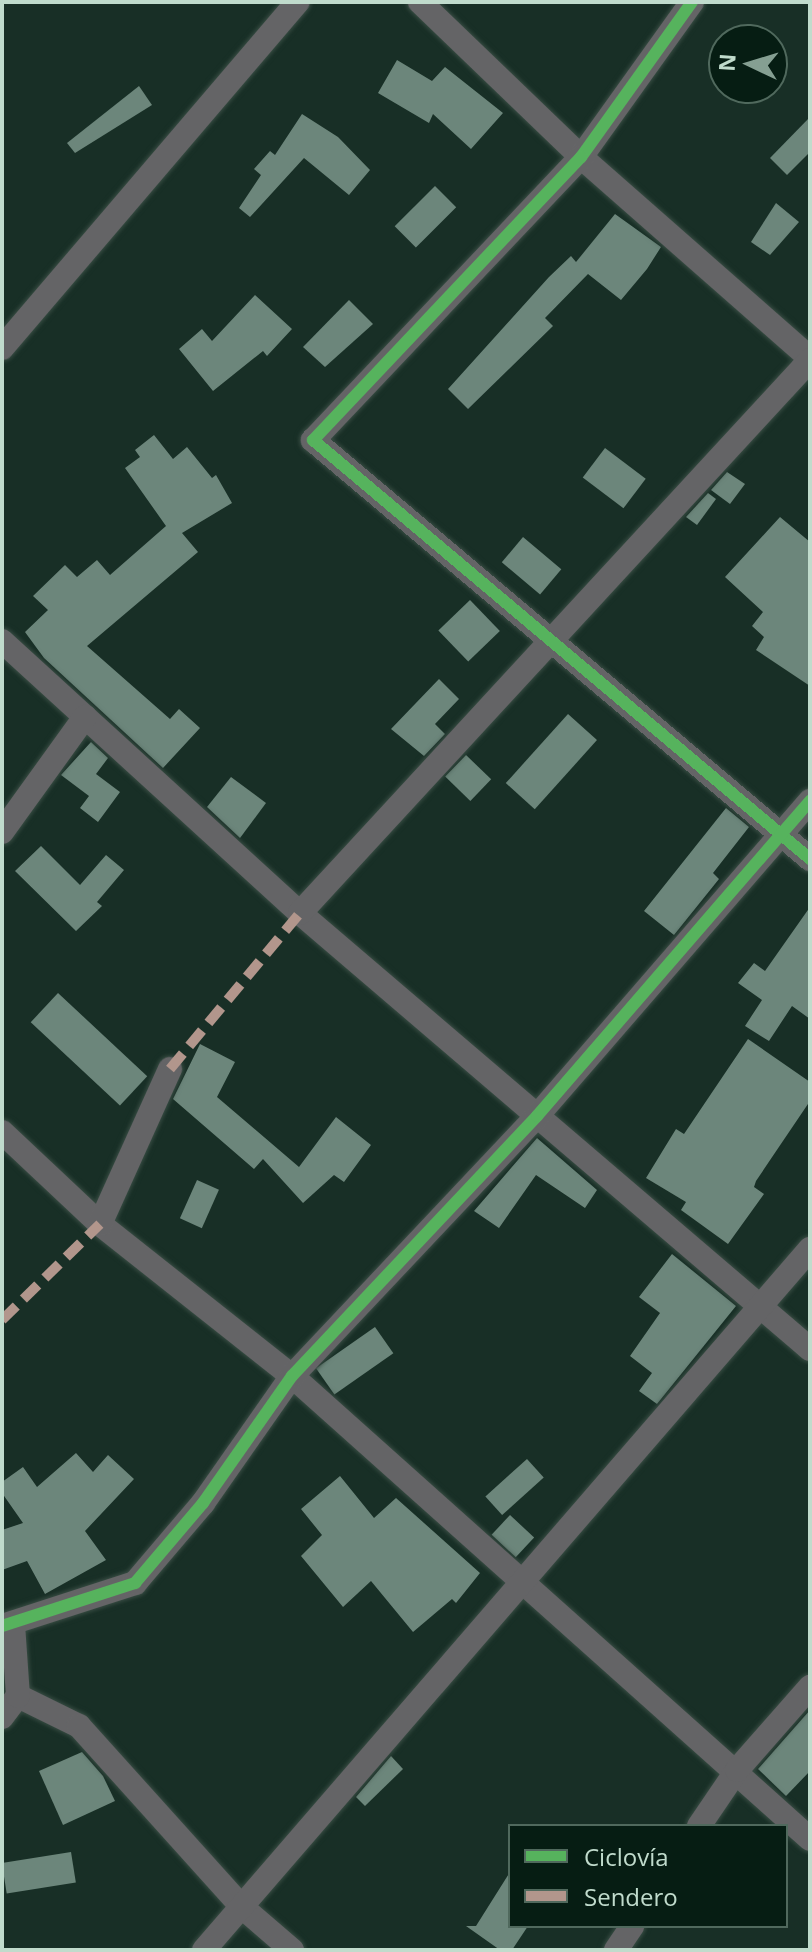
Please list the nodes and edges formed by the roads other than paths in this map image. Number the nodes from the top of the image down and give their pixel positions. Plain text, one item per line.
1 (297, 2) edge
2 (420, 2) edge
3 (692, 2) edge
4 (581, 157) junction
5 (2, 348) edge
6 (810, 359) edge
7 (550, 639) junction
8 (2, 641) edge
9 (85, 717) junction
10 (810, 801) edge
11 (2, 832) edge
12 (782, 835) junction
13 (810, 859) edge
14 (300, 913) junction
15 (170, 1069) dead end
16 (537, 1116) junction
17 (2, 1132) edge
18 (100, 1224) junction
19 (810, 1249) edge
20 (761, 1307) junction
21 (810, 1349) edge
22 (292, 1376) junction
23 (520, 1584) junction
24 (8, 1625) edge
25 (810, 1687) edge
26 (18, 1696) junction
27 (2, 1717) edge
28 (737, 1770) junction
29 (700, 1824) edge
30 (810, 1839) edge
31 (242, 1907) junction
32 (631, 1928) edge
33 (204, 1950) edge
34 (292, 1950) edge
35 (616, 1950) edge

1 - 5 street
2 - 4 street
3 - 4 street
4 - 6 street
4 - 7 street
6 - 7 street
7 - 12 street
7 - 14 street
8 - 9 street
9 - 11 street
9 - 14 street
10 - 12 street
12 - 13 street
12 - 16 street
14 - 16 street
15 - 18 street
16 - 20 street
16 - 22 street
17 - 18 street
18 - 22 street
19 - 20 street
20 - 21 street
20 - 23 street
22 - 23 street
22 - 24 street
23 - 28 street
23 - 31 street
24 - 26 street
25 - 28 street
26 - 27 street
26 - 31 street
28 - 29 street
28 - 30 street
31 - 33 street
31 - 34 street
32 - 35 street

